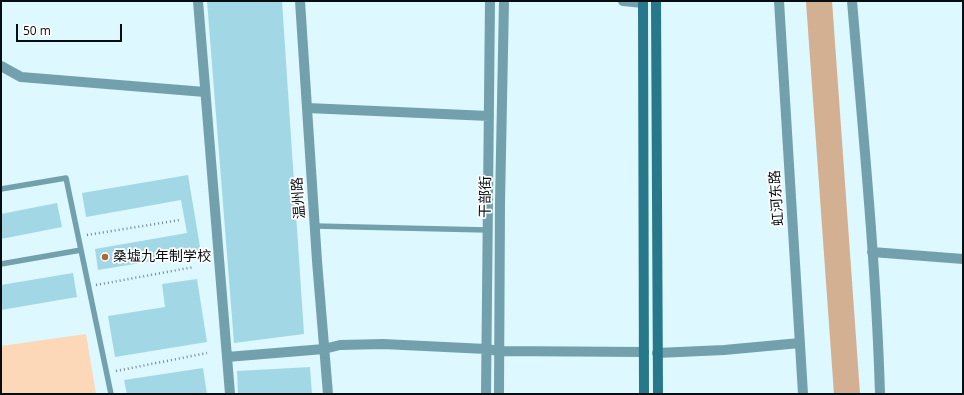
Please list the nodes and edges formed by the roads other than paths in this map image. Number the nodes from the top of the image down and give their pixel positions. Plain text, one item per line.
1 (198, 1) edge
2 (300, 1) edge
3 (490, 1) edge
4 (504, 1) edge
5 (623, 1) edge
6 (656, 1) edge
7 (779, 1) edge
8 (852, 1) edge
9 (643, 2) edge
10 (1, 66) edge
11 (205, 92) junction
12 (307, 108) junction
13 (488, 116) junction
14 (1, 189) edge
15 (315, 226) junction
16 (488, 230) junction
17 (81, 250) junction
18 (872, 252) junction
19 (963, 259) edge
20 (1, 264) edge
21 (800, 343) junction
22 (324, 348) junction
23 (486, 349) junction
24 (499, 351) junction
25 (644, 352) junction
26 (657, 353) junction
27 (227, 357) junction
28 (111, 394) edge
29 (230, 394) edge
30 (328, 394) edge
31 (486, 394) edge
32 (499, 394) edge
33 (644, 394) edge
34 (658, 394) edge
35 (803, 394) edge
36 (880, 394) edge

1 - 11 street
2 - 12 street, 温州路
3 - 13 street, 干部街
4 - 24 street, 干部街
5 - 9 street
6 - 26 main road
7 - 21 street, 虹河东路
8 - 18 street
9 - 25 main road
10 - 11 street
11 - 27 street
12 - 13 street
12 - 15 street, 温州路
13 - 16 street, 干部街
14 - 17 lane
15 - 16 lane
15 - 22 street, 温州路
16 - 23 street, 干部街
17 - 20 lane
17 - 28 lane
18 - 19 street
18 - 36 street
21 - 26 street
21 - 35 street, 虹河东路
22 - 23 street
22 - 27 street
22 - 30 street, 温州路
23 - 24 street
23 - 31 street, 干部街
24 - 25 street
24 - 32 street, 干部街
25 - 33 main road
26 - 34 main road
27 - 29 street

